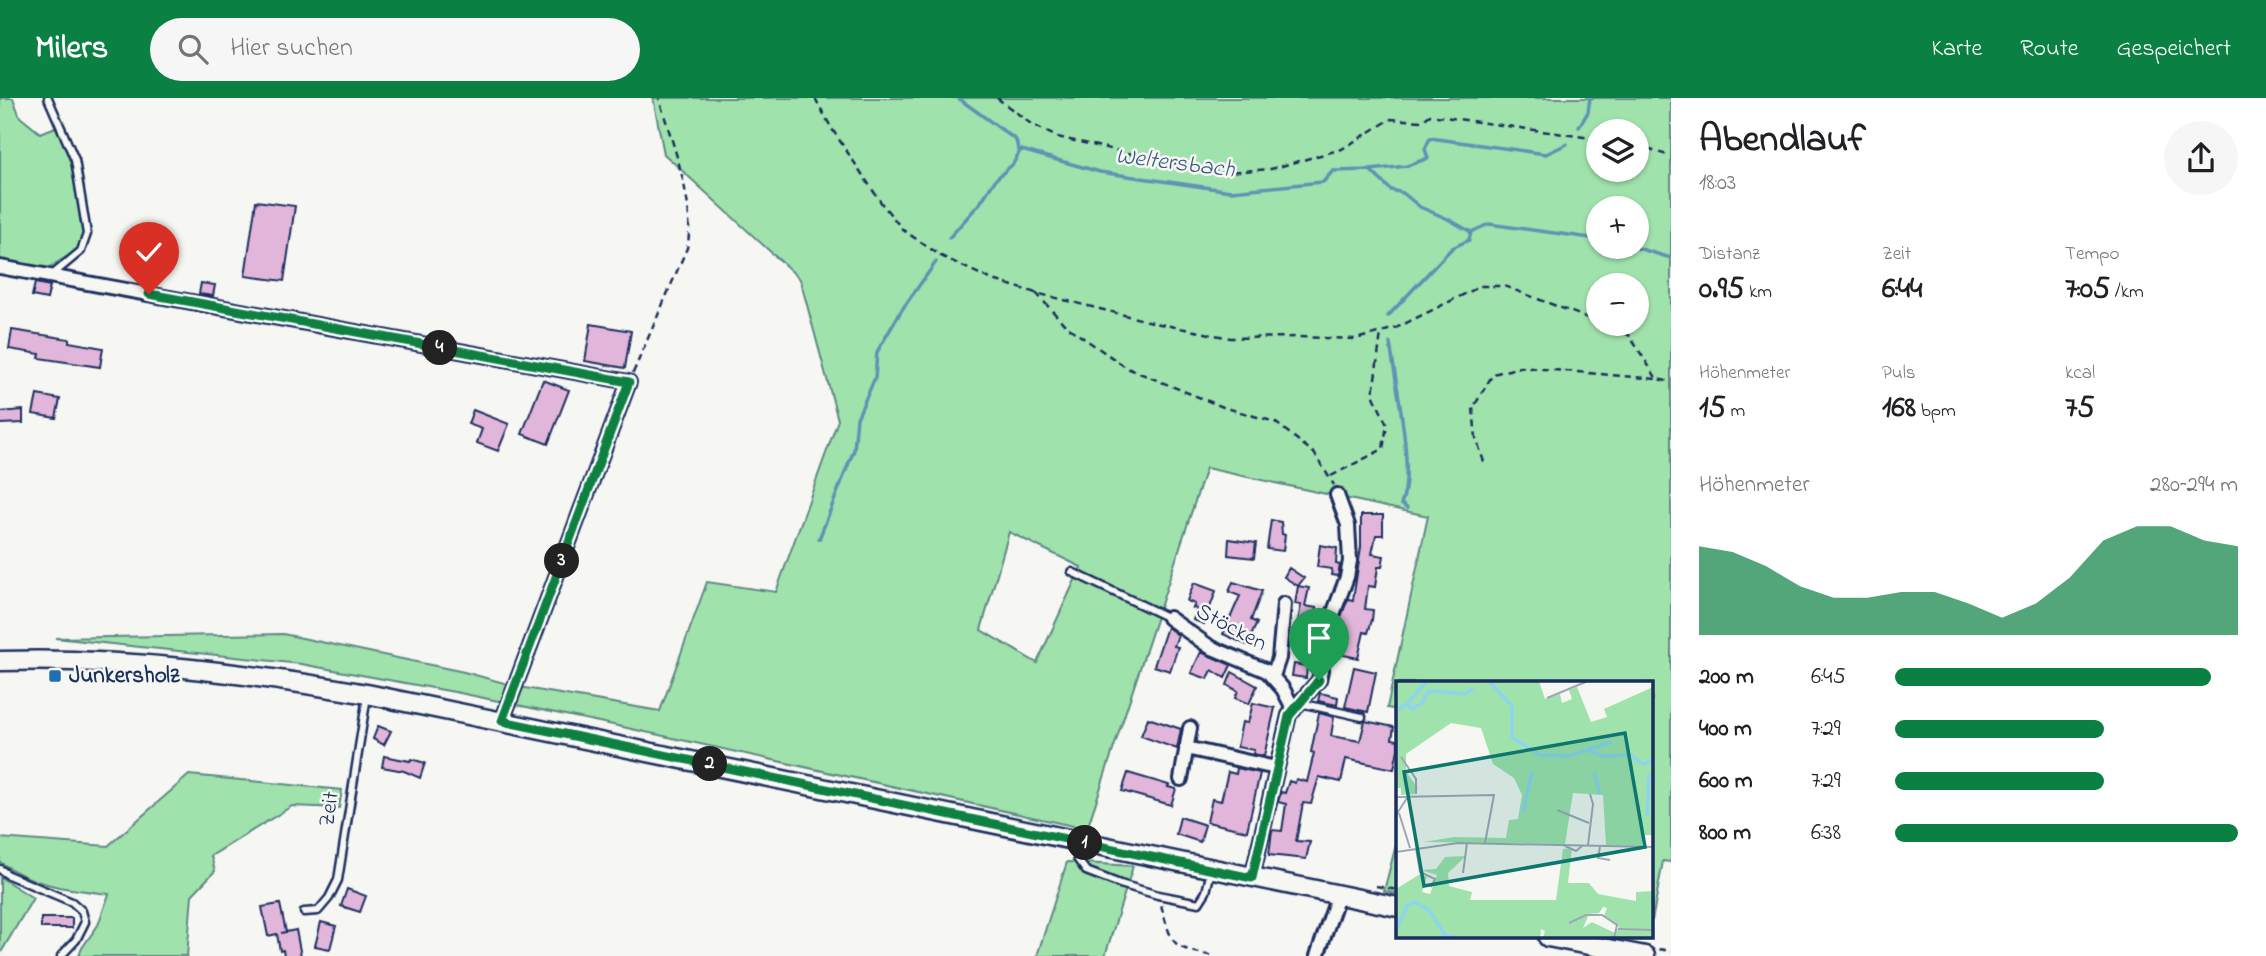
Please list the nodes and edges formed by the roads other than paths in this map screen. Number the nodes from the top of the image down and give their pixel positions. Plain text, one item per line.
1 (48, 98) edge
2 (2, 270) edge
3 (51, 276) junction
4 (1338, 495) road end
5 (1072, 572) dead end
6 (1284, 604) dead end
7 (1168, 618) joint
8 (0, 661) edge
9 (1273, 676) junction
10 (367, 694) junction
11 (1297, 707) junction
12 (1362, 717) dead end
13 (502, 721) junction
14 (1190, 728) dead end
15 (1186, 748) junction
16 (1276, 768) junction
17 (1181, 779) dead end
18 (1072, 840) junction
19 (0, 869) edge
20 (1211, 870) junction
21 (1252, 878) junction
22 (1338, 897) junction
23 (1396, 908) edge
24 (304, 912) dead end
25 (1558, 939) edge
26 (61, 956) edge
27 (1317, 956) edge
28 (1646, 956) edge

1 - 3 lane
2 - 3 street
3 - 13 street
4 - 11 street
5 - 7 lane
6 - 9 street, Stöcken
7 - 9 street, Stöcken
8 - 10 main road
9 - 11 street, Stöcken
10 - 13 main road
10 - 24 lane, Zeit
11 - 12 lane
11 - 16 street
13 - 18 main road
14 - 15 street
15 - 16 street
15 - 17 street
16 - 21 street
18 - 20 main road
18 - 20 lane
19 - 26 lane
20 - 21 main road
21 - 22 main road
22 - 23 main road
22 - 27 street
25 - 28 main road

